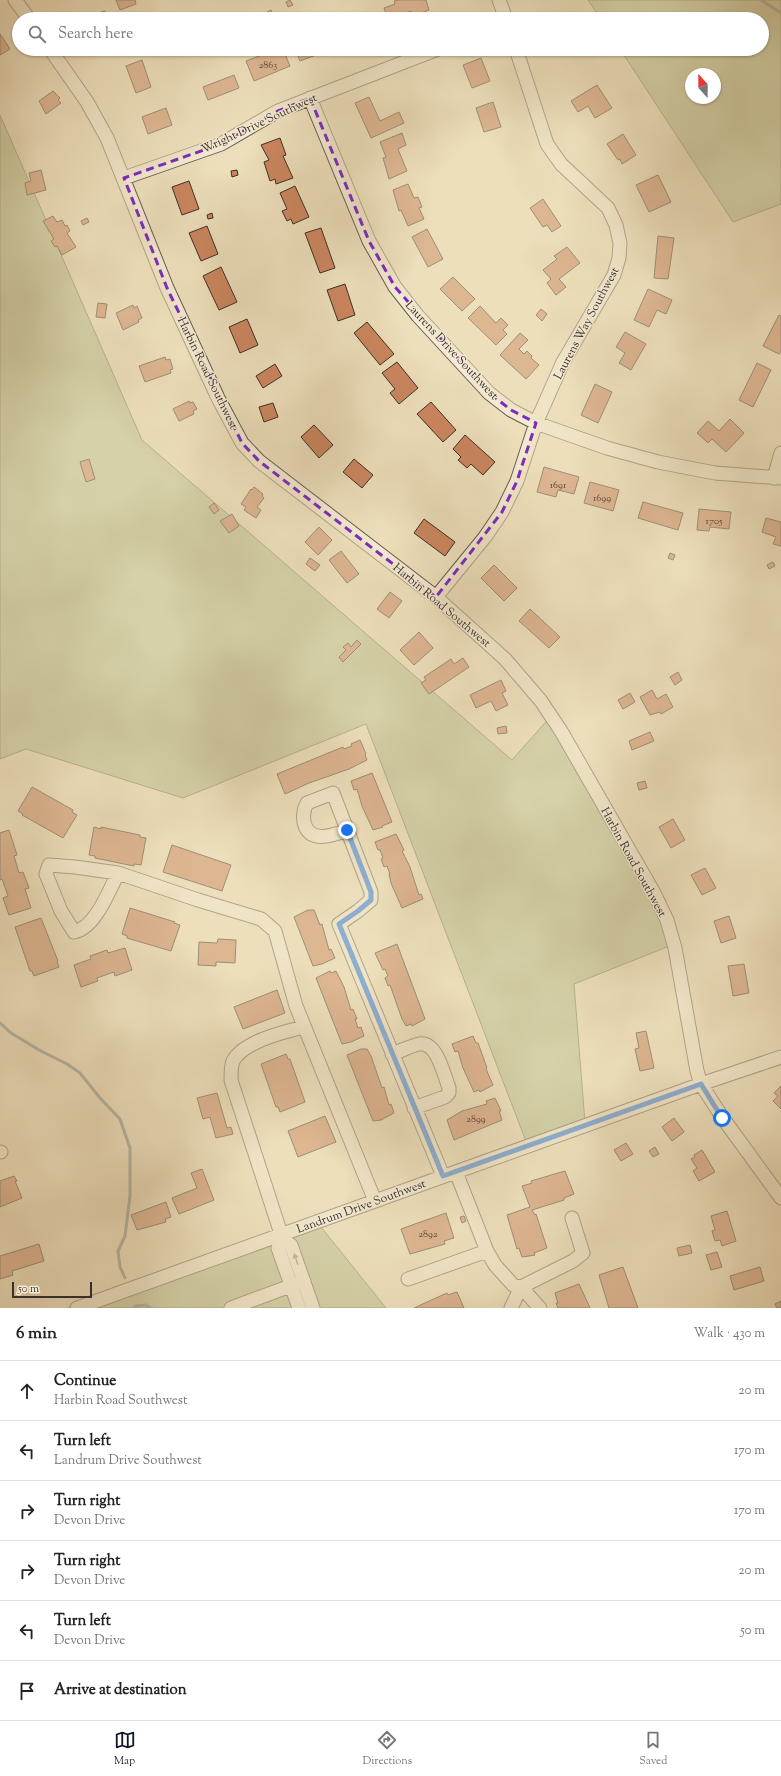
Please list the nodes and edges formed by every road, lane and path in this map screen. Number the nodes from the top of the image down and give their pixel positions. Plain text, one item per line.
1 (15, 0) edge
2 (499, 0) edge
3 (23, 12) edge
4 (503, 12) edge
5 (55, 56) edge
6 (420, 56) edge
7 (518, 56) edge
8 (310, 98) junction
9 (124, 178) junction
10 (536, 423) junction
11 (781, 453) edge
12 (778, 478) edge
13 (436, 597) junction
14 (347, 830) dead end
15 (118, 873) junction
16 (304, 1027) junction
17 (392, 1054) junction
18 (781, 1057) edge
19 (701, 1084) junction
20 (414, 1108) junction
21 (456, 1172) junction
22 (443, 1176) junction
23 (781, 1198) edge
24 (375, 1201) junction
25 (572, 1218) dead end
26 (282, 1238) junction
27 (487, 1251) junction
28 (408, 1279) dead end
29 (304, 1281) junction
30 (291, 1286) junction
31 (521, 1287) junction
32 (77, 1308) edge
33 (231, 1308) edge
34 (299, 1308) edge
35 (313, 1308) edge
36 (511, 1308) edge
37 (540, 1308) edge

1 - 3 street
2 - 4 street
5 - 9 street, Harbin Road Southwest
6 - 8 street, Wright Drive Southwest
7 - 10 street, Laurens Way Southwest
8 - 9 street, Wright Drive Southwest
8 - 10 street, Laurens Drive Southwest
9 - 13 street, Harbin Road Southwest
10 - 12 street, Laurens Drive Southwest
10 - 13 street, Laurens Way Southwest
11 - 12 street
13 - 19 street, Harbin Road Southwest
14 - 17 street
15 - 15 street
15 - 16 street
16 - 24 street
16 - 26 street
17 - 20 street
17 - 20 street
18 - 19 street, Landrum Drive Southwest
19 - 21 street, Landrum Drive Southwest
19 - 23 street, Harbin Road Southwest
20 - 22 street
21 - 22 street, Landrum Drive Southwest
21 - 27 street
22 - 24 street, Landrum Drive Southwest
24 - 26 street, Landrum Drive Southwest
25 - 31 street
29 -> 26 street
26 - 30 street
26 - 32 street, Landrum Drive Southwest
27 - 28 street
27 - 31 street
29 - 30 street
29 - 35 street
30 - 33 street
30 - 34 street
31 - 36 street
31 - 37 street

